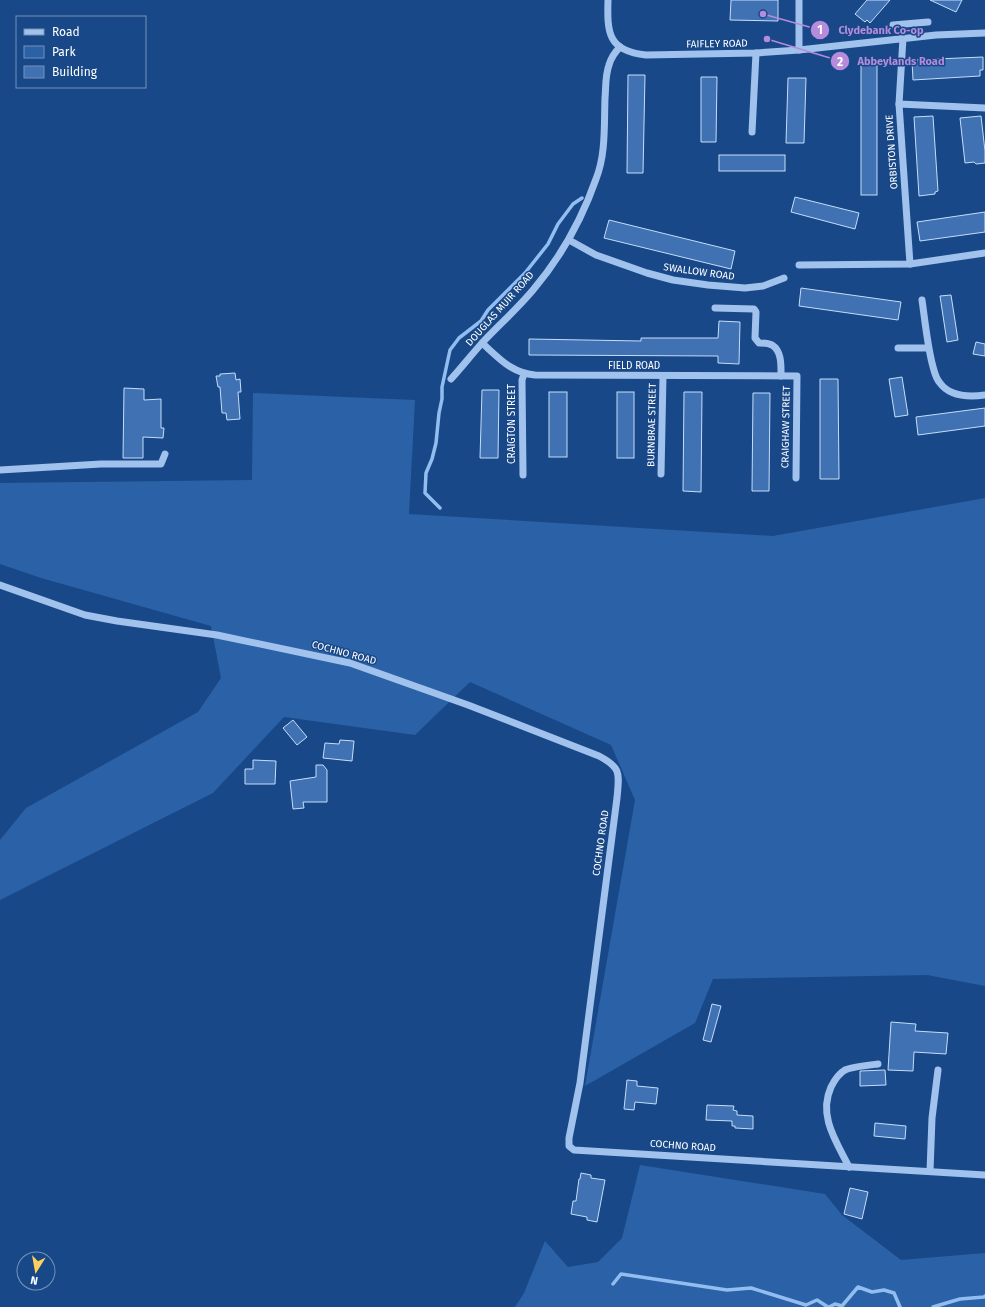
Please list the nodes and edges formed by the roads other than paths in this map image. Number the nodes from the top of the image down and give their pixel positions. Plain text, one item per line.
1 (608, 0) edge
2 (799, 0) edge
3 (928, 22) dead end
4 (909, 23) junction
5 (893, 24) dead end
6 (985, 33) edge
7 (911, 37) junction
8 (903, 38) junction
9 (620, 47) junction
10 (799, 50) junction
11 (756, 53) junction
12 (899, 104) junction
13 (985, 108) edge
14 (752, 132) dead end
15 (569, 240) junction
16 (985, 253) edge
17 (910, 264) junction
18 (799, 265) dead end
19 (784, 278) dead end
20 (922, 300) dead end
21 (715, 308) dead end
22 (482, 343) junction
23 (898, 348) dead end
24 (928, 348) junction
25 (524, 374) junction
26 (663, 376) junction
27 (781, 376) junction
28 (797, 376) joint
29 (451, 379) dead end
30 (985, 395) edge
31 (165, 454) dead end
32 (0, 470) edge
33 (661, 474) dead end
34 (523, 475) dead end
35 (796, 478) dead end
36 (0, 585) edge
37 (878, 1064) dead end
38 (938, 1070) dead end
39 (849, 1167) junction
40 (930, 1171) junction
41 (985, 1175) edge

1 - 9 street
2 - 10 street
3 - 4 street
4 - 5 street
4 - 7 street
6 - 7 street, FAIFLEY ROAD
7 - 8 street, FAIFLEY ROAD
8 - 10 street, FAIFLEY ROAD
8 - 12 street, ORBISTON DRIVE
9 - 11 street, FAIFLEY ROAD
9 - 15 street, DOUGLAS MUIR ROAD
10 - 11 street, FAIFLEY ROAD
11 - 14 street
12 - 13 street
12 - 17 street, ORBISTON DRIVE
15 - 19 street, SWALLOW ROAD
15 - 22 street, DOUGLAS MUIR ROAD
16 - 17 street
17 - 18 street
20 - 24 street
21 - 27 street
22 - 25 street, FIELD ROAD
22 - 29 street, DOUGLAS MUIR ROAD
23 - 24 street
24 - 30 street
25 - 26 street, FIELD ROAD
25 - 34 street, CRAIGTON STREET
26 - 27 street, FIELD ROAD
26 - 33 street, BURNBRAE STREET
27 - 28 street, FIELD ROAD
28 - 35 street, CRAIGHAW STREET
31 - 32 street
36 - 39 street, COCHNO ROAD
37 - 39 street
38 - 40 street
39 - 40 street, COCHNO ROAD
40 - 41 street, COCHNO ROAD

